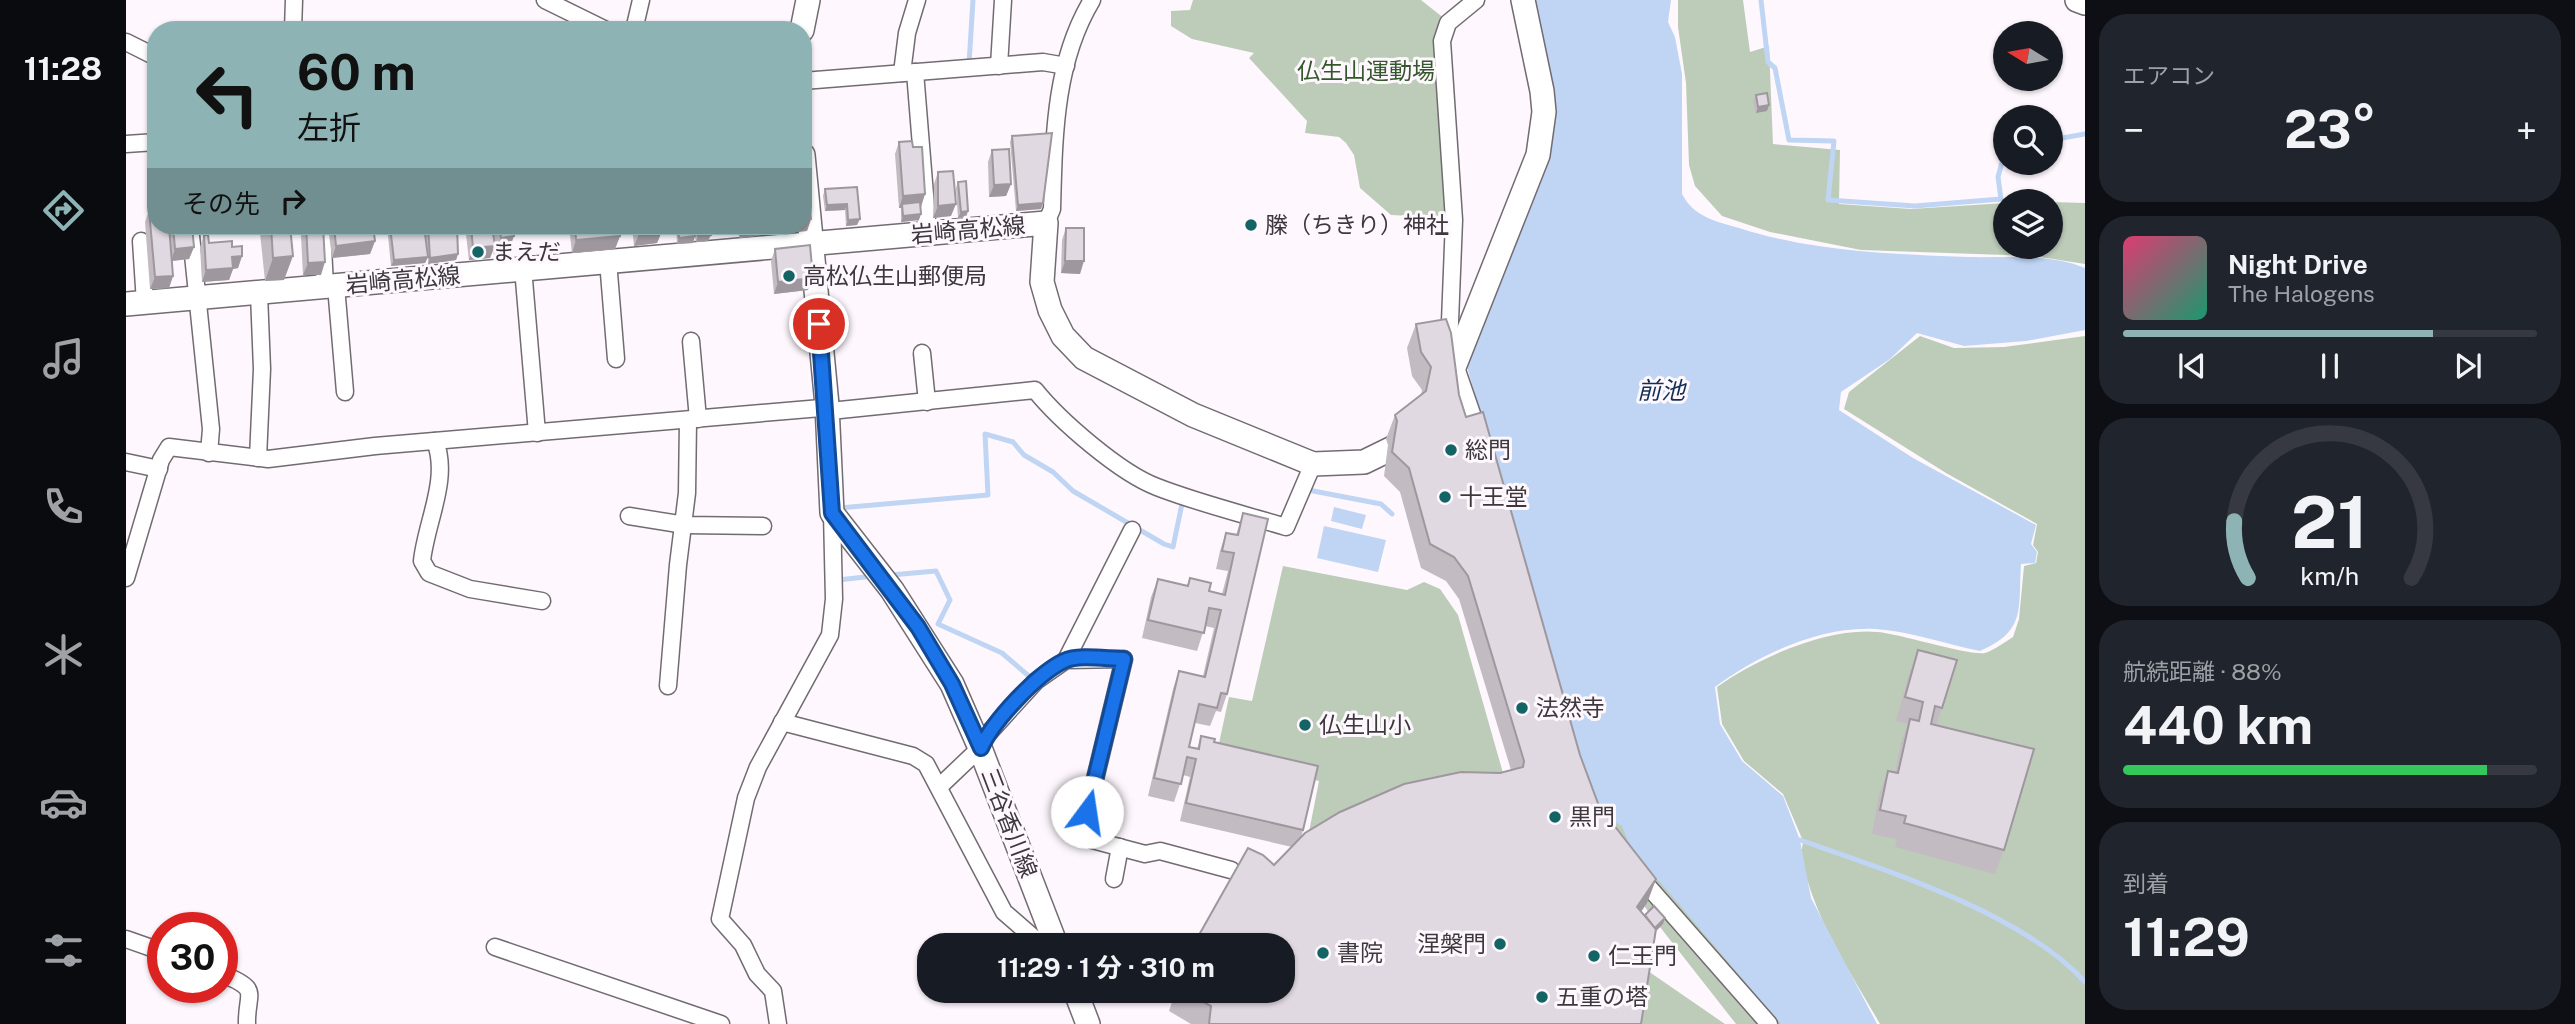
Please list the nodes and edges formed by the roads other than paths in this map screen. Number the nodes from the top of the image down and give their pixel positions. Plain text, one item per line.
1 (293, 0) edge
2 (545, 0) edge
3 (642, 0) edge
4 (808, 0) edge
5 (916, 0) edge
6 (1003, 0) edge
7 (1092, 0) edge
8 (1476, 0) edge
9 (1523, 0) edge
10 (2077, 0) edge
11 (2085, 3) edge
12 (293, 21) edge
13 (588, 21) edge
14 (636, 21) edge
15 (804, 21) edge
16 (126, 42) edge
17 (147, 52) edge
18 (999, 66) junction
19 (1066, 66) junction
20 (908, 73) junction
21 (812, 80) edge
22 (147, 143) edge
23 (126, 144) edge
24 (1046, 223) junction
25 (928, 232) junction
26 (191, 235) edge
27 (323, 235) edge
28 (811, 235) edge
29 (141, 241) dead end
30 (812, 244) junction
31 (608, 261) junction
32 (523, 268) junction
33 (331, 287) junction
34 (259, 294) junction
35 (198, 298) junction
36 (136, 304) edge
37 (691, 341) dead end
38 (922, 353) dead end
39 (616, 359) dead end
40 (1455, 360) junction
41 (345, 392) dead end
42 (927, 402) junction
43 (826, 410) junction
44 (693, 419) junction
45 (537, 433) junction
46 (435, 441) junction
47 (209, 453) junction
48 (1485, 453) edge
49 (258, 458) junction
50 (126, 462) edge
51 (1313, 464) junction
52 (159, 469) junction
53 (832, 513) junction
54 (629, 516) dead end
55 (685, 525) junction
56 (763, 526) dead end
57 (1132, 530) dead end
58 (126, 578) edge
59 (542, 601) dead end
60 (1066, 660) junction
61 (668, 687) dead end
62 (782, 722) junction
63 (981, 748) junction
64 (939, 787) junction
65 (1120, 847) junction
66 (1630, 866) edge
67 (1231, 870) dead end
68 (1114, 879) dead end
69 (1028, 933) edge
70 (1051, 933) edge
71 (126, 939) edge
72 (147, 946) edge
73 (495, 947) dead end
74 (238, 982) edge
75 (1080, 1003) edge
76 (247, 1024) edge
77 (721, 1024) edge
78 (778, 1024) edge
79 (1087, 1024) edge
80 (1769, 1024) edge

1 - 12 street
2 - 13 street
3 - 14 street
4 - 15 main road
5 - 20 street
6 - 18 street
7 - 19 street
8 - 40 street
9 - 40 main road, 岩崎高松線
10 - 11 main road
16 - 17 street
18 - 19 street
18 - 20 street
19 - 24 street
20 - 21 street
20 - 25 street
22 - 23 street
24 - 25 main road, 岩崎高松線
24 - 51 main road, 岩崎高松線
25 - 30 main road, 岩崎高松線
26 - 35 street
27 - 33 street
28 - 30 main road
29 - 36 street
30 - 31 main road, 岩崎高松線
30 - 43 main road
31 - 32 main road, 岩崎高松線
31 - 39 street
32 - 33 main road, 岩崎高松線
32 - 45 street
33 - 34 main road, 岩崎高松線
33 - 41 street
34 - 35 main road, 岩崎高松線
34 - 49 street
35 - 36 main road, 岩崎高松線
35 - 47 street
37 - 44 street
38 - 42 street
40 - 48 street
40 - 51 main road, 岩崎高松線
42 - 43 street
42 - 51 street
43 - 44 street
43 - 53 main road
44 - 45 street
44 - 55 street
45 - 46 street
46 - 49 street
46 - 59 street
47 - 49 street
47 - 52 street
50 - 52 street
52 - 58 street
53 - 62 street
53 - 63 main road, 三谷香川線
54 - 55 street
55 - 56 street
55 - 61 street
57 - 60 street
60 - 63 street
60 - 65 street
62 - 64 street
62 - 78 street
63 - 64 street
63 - 70 main road, 三谷香川線
64 - 69 street
65 - 67 street
65 - 68 street
66 - 80 street
71 - 72 street
73 - 77 street
74 - 76 street
75 - 79 main road

